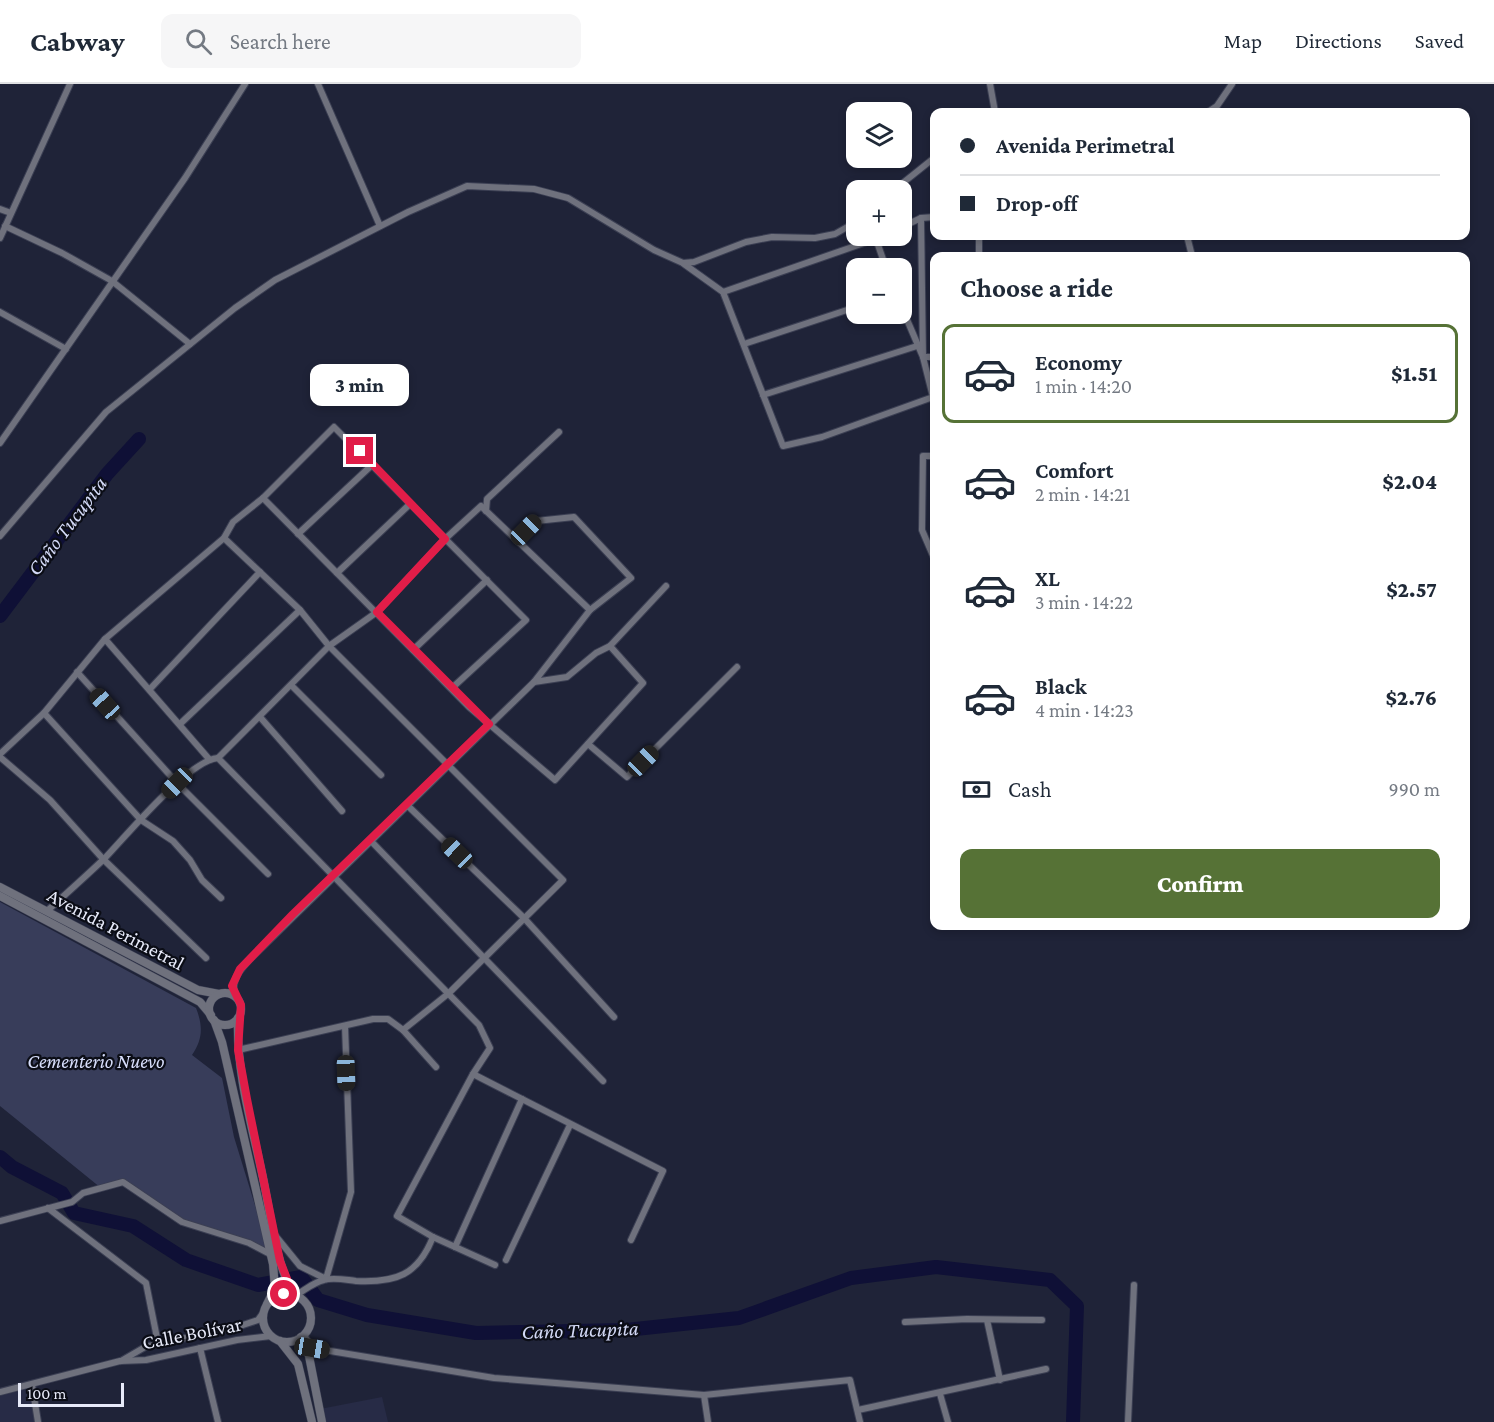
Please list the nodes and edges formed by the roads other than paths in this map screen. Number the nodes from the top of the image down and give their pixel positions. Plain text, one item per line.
1 (70, 84) edge
2 (245, 84) edge
3 (318, 84) edge
4 (990, 84) edge
5 (1232, 84) edge
6 (994, 108) edge
7 (1214, 108) edge
8 (930, 161) edge
9 (906, 180) edge
10 (0, 209) edge
11 (11, 213) junction
12 (921, 218) junction
13 (930, 218) edge
14 (912, 222) edge
15 (5, 226) junction
16 (380, 226) junction
17 (846, 228) edge
18 (0, 238) edge
19 (856, 246) edge
20 (683, 263) junction
21 (112, 281) junction
22 (723, 292) junction
23 (846, 310) edge
24 (0, 312) edge
25 (908, 324) edge
26 (190, 344) junction
27 (744, 344) junction
28 (916, 346) junction
29 (66, 349) junction
30 (923, 357) junction
31 (930, 357) edge
32 (930, 385) edge
33 (763, 395) junction
34 (930, 398) edge
35 (559, 432) dead end
36 (0, 443) edge
37 (930, 456) edge
38 (373, 464) junction
39 (263, 498) junction
40 (410, 504) junction
41 (486, 511) junction
42 (298, 534) junction
43 (0, 536) edge
44 (224, 538) junction
45 (445, 539) junction
46 (517, 540) junction
47 (930, 549) edge
48 (260, 572) junction
49 (337, 573) junction
50 (487, 580) junction
51 (666, 586) dead end
52 (300, 610) junction
53 (591, 610) junction
54 (377, 612) junction
55 (105, 639) junction
56 (610, 645) junction
57 (329, 646) junction
58 (413, 650) junction
59 (738, 667) dead end
60 (77, 672) junction
61 (534, 682) junction
62 (291, 685) junction
63 (452, 688) junction
64 (150, 690) junction
65 (44, 713) junction
66 (260, 717) junction
67 (180, 724) junction
68 (489, 724) junction
69 (588, 744) junction
70 (0, 755) edge
71 (218, 758) junction
72 (209, 759) junction
73 (447, 764) junction
74 (381, 775) dead end
75 (177, 783) junction
76 (406, 805) junction
77 (342, 811) dead end
78 (141, 820) junction
79 (370, 840) junction
80 (103, 860) junction
81 (268, 874) dead end
82 (333, 876) junction
83 (0, 887) edge
84 (0, 896) edge
85 (221, 898) dead end
86 (47, 911) junction
87 (524, 918) junction
88 (484, 955) junction
89 (206, 958) dead end
90 (448, 993) junction
91 (219, 994) junction
92 (235, 996) junction
93 (212, 1017) junction
94 (614, 1017) dead end
95 (238, 1018) junction
96 (345, 1026) junction
97 (403, 1030) junction
98 (238, 1050) junction
99 (436, 1067) dead end
100 (473, 1074) junction
101 (603, 1081) dead end
102 (522, 1099) junction
103 (570, 1125) junction
104 (48, 1208) junction
105 (0, 1221) edge
106 (274, 1234) junction
107 (433, 1237) junction
108 (631, 1240) dead end
109 (454, 1247) junction
110 (270, 1254) junction
111 (506, 1260) dead end
112 (495, 1265) dead end
113 (326, 1279) junction
114 (1134, 1285) dead end
115 (295, 1295) junction
116 (267, 1304) junction
117 (263, 1313) junction
118 (987, 1320) junction
119 (1042, 1320) dead end
120 (906, 1322) dead end
121 (271, 1336) junction
122 (303, 1336) junction
123 (280, 1341) junction
124 (158, 1344) junction
125 (200, 1348) junction
126 (120, 1361) junction
127 (1046, 1369) dead end
128 (1000, 1380) junction
129 (32, 1385) junction
130 (0, 1392) edge
131 (940, 1394) junction
132 (704, 1395) junction
133 (858, 1410) junction
134 (38, 1422) edge
135 (218, 1422) edge
136 (312, 1422) edge
137 (322, 1422) edge
138 (708, 1422) edge
139 (860, 1422) edge
140 (948, 1422) edge
141 (1128, 1422) edge

1 - 11 street
2 - 21 street
3 - 16 street
4 - 6 street
5 - 7 street
8 - 9 street
10 - 11 street
11 - 15 street
12 - 13 street
12 - 14 street
12 - 30 street
15 - 18 street
15 - 21 street
16 - 20 street
16 - 26 street
17 - 20 street
19 - 22 street
20 - 22 street
21 - 26 street
21 - 29 street
22 - 27 street
23 - 27 street
24 - 29 street
25 - 28 street
26 - 43 street
27 - 33 street
28 - 30 street
28 - 33 street
29 - 36 street
30 - 31 street
30 - 32 street
33 - 34 street
35 - 41 street
37 - 47 street
38 - 39 street
38 - 40 street
38 - 42 street
39 - 42 street
39 - 44 street
40 - 45 street
40 - 49 street
41 - 45 street
41 - 46 street
42 - 49 street
44 - 48 street
44 - 55 street
45 - 50 street
45 - 54 street
46 - 53 street
46 - 53 street
48 - 52 street
48 - 64 street
49 - 54 street
50 - 58 street
50 - 63 street
51 - 56 street
52 - 57 street
52 - 67 street
53 - 61 street
54 - 57 street
54 - 58 street
55 - 60 street
55 - 64 street
56 - 61 street
56 - 69 street
57 - 62 street
57 - 73 street
58 - 63 street
59 - 69 street
60 - 65 street
60 - 75 street
61 - 68 street
62 - 66 street
62 - 74 street
63 - 68 street
64 - 67 street
65 - 70 street
65 - 78 street
66 - 71 street
66 - 77 street
67 - 72 street
68 - 69 street
68 - 73 street
70 - 80 street
71 - 72 street
71 - 82 street
72 - 75 street
73 - 76 street
73 - 87 street
75 - 78 street
75 - 81 street
76 - 79 street
76 - 87 street
78 - 80 street
78 - 85 street
79 - 82 street
79 - 88 street
80 - 86 street
80 - 89 street
82 - 90 street
82 - 92 street
83 - 86 street, Avenida Perimetral
84 - 93 street, Avenida Perimetral
86 - 91 street, Avenida Perimetral
87 - 88 street
87 - 94 street
88 - 90 street
88 - 101 street
90 - 97 street
90 - 100 street
91 - 92 street
91 - 93 street
92 - 95 street
93 - 95 street
93 - 110 street
95 - 98 street
96 - 97 street
96 - 98 street
96 - 113 street
97 - 99 street
98 - 106 street
100 - 102 street
100 - 107 street
102 - 103 street
102 - 109 street
103 - 108 street
103 - 111 street
104 - 105 street
104 - 110 street
104 - 124 street
106 - 113 street
106 - 115 street
107 - 109 street
107 - 113 street
109 - 112 street
110 - 116 street
113 - 115 street
114 - 141 street
115 - 116 street
115 - 122 street
116 - 117 street
117 - 121 street
117 - 124 street, Calle Bolívar
118 - 119 street
118 - 120 street
118 - 128 street
121 - 123 street
121 - 125 street, Calle Bolívar
122 - 123 street
122 - 132 street
122 - 137 street
123 - 136 street
124 - 126 street, Calle Bolívar
125 - 126 street, Calle Bolívar
125 - 135 street
126 - 129 street, Calle Bolívar
127 - 128 street
128 - 131 street
129 - 130 street, Calle Bolívar
129 - 134 street
131 - 133 street
131 - 140 street
132 - 133 street
132 - 138 street
133 - 139 street

